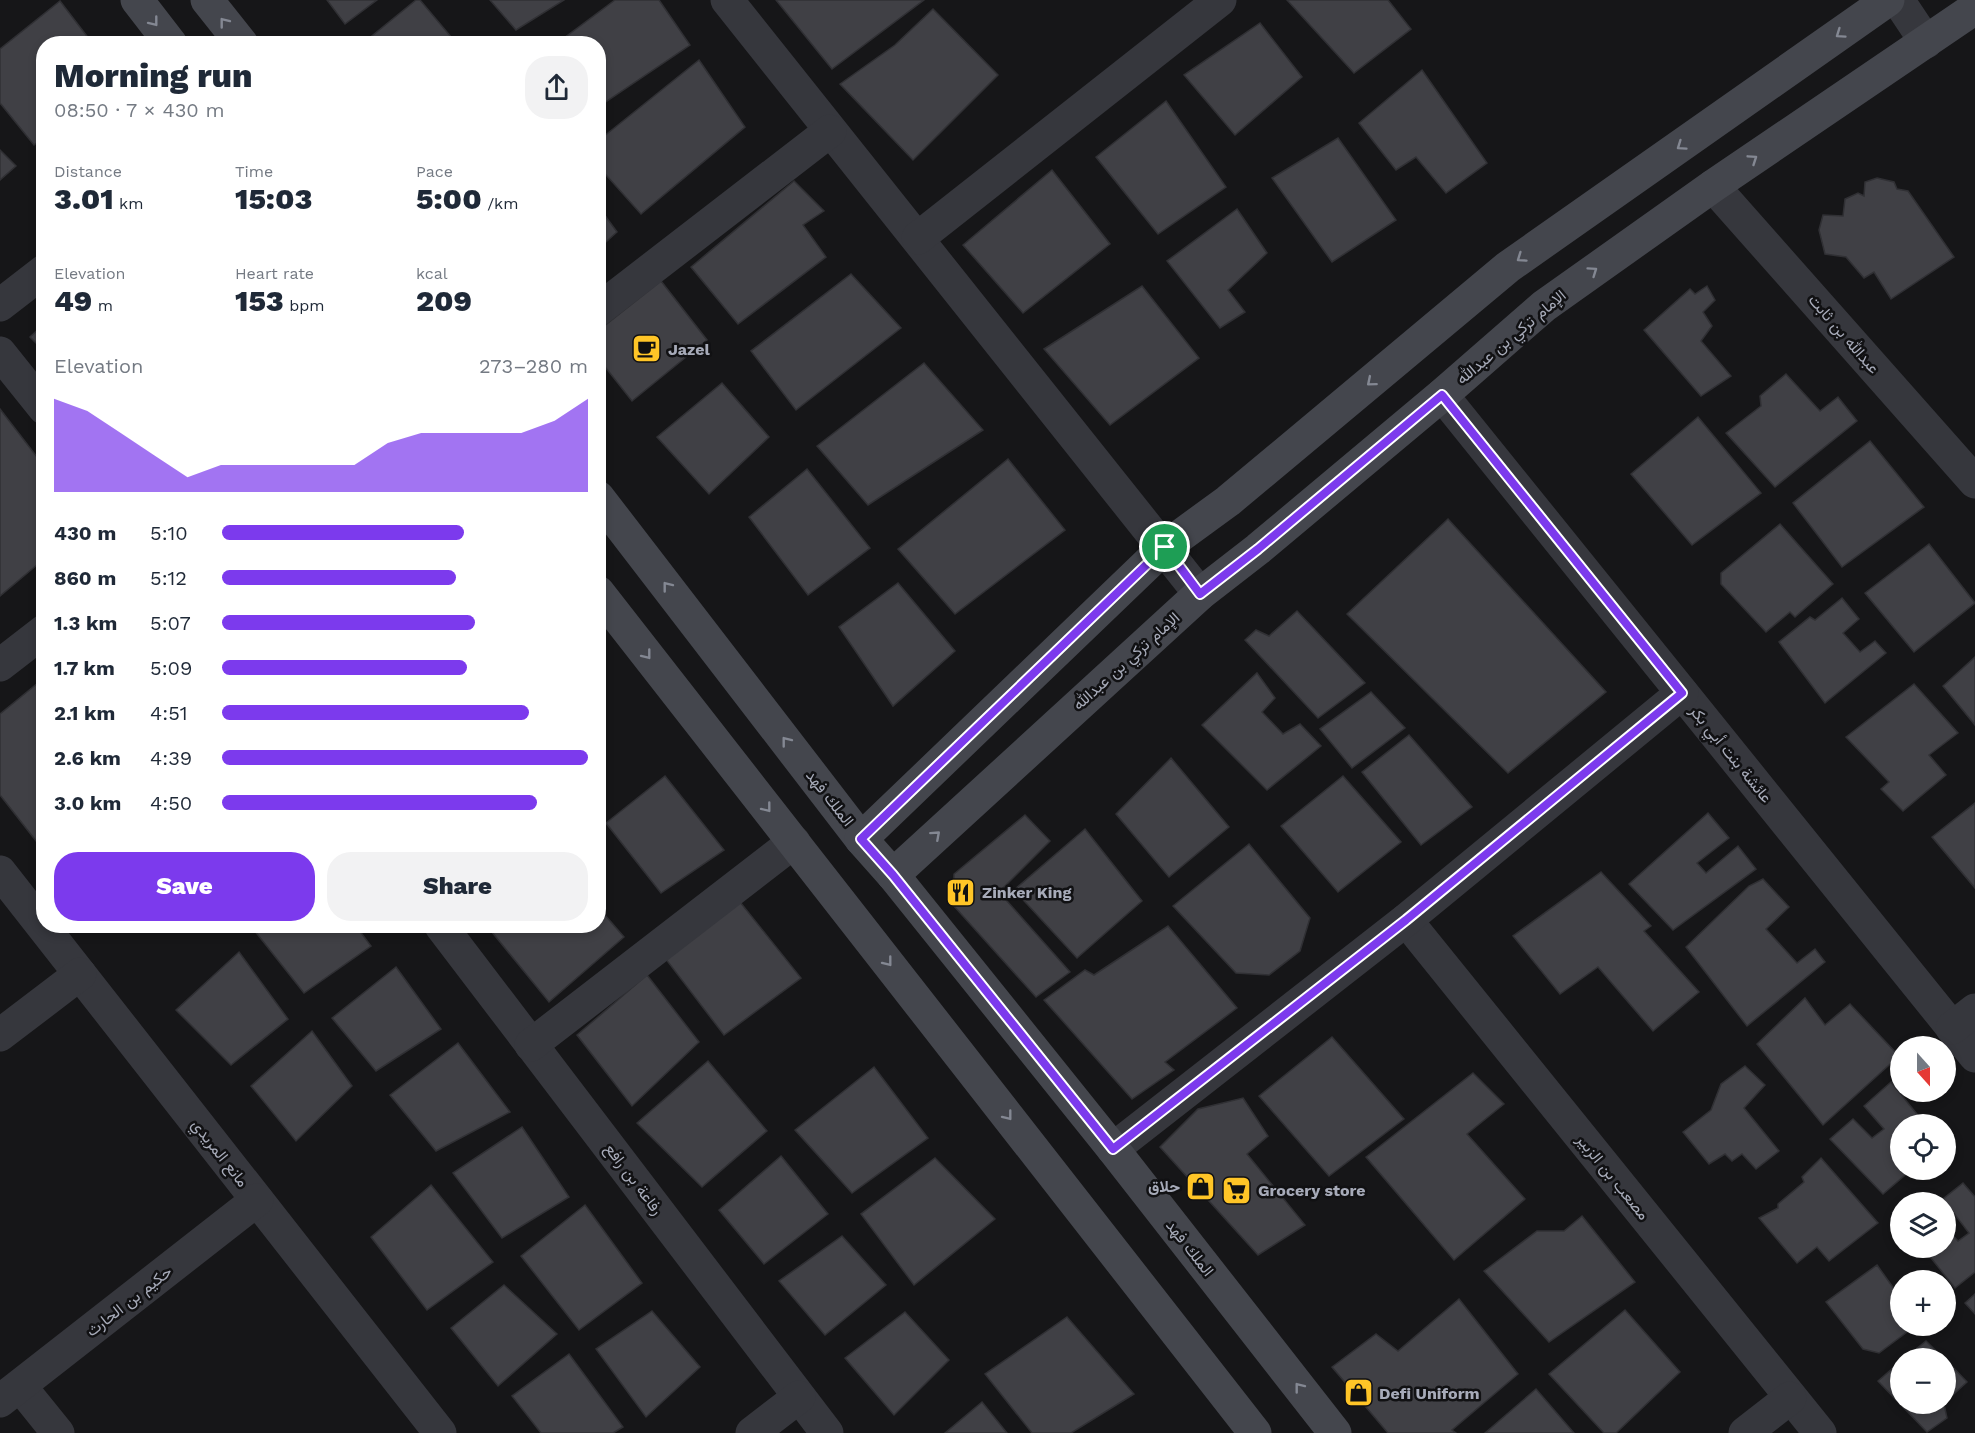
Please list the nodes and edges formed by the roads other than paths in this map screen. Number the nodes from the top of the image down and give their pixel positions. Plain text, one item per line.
1 (137, 0) edge
2 (207, 0) edge
3 (727, 0) edge
4 (1220, 0) edge
5 (1888, 0) edge
6 (1898, 0) edge
7 (1975, 8) edge
8 (165, 36) edge
9 (236, 36) edge
10 (1926, 42) junction
11 (830, 131) junction
12 (1713, 186) junction
13 (918, 238) junction
14 (36, 277) edge
15 (606, 304) edge
16 (0, 305) edge
17 (0, 353) edge
18 (1442, 395) junction
19 (36, 398) edge
20 (1975, 482) edge
21 (606, 507) edge
22 (1165, 547) junction
23 (1200, 594) junction
24 (606, 602) edge
25 (36, 637) edge
26 (0, 665) edge
27 (1682, 693) junction
28 (861, 839) junction
29 (794, 842) junction
30 (0, 872) edge
31 (893, 875) junction
32 (36, 918) edge
33 (1406, 920) junction
34 (48, 933) edge
35 (446, 933) edge
36 (80, 974) junction
37 (1964, 1019) edge
38 (0, 1035) edge
39 (531, 1044) junction
40 (1975, 1056) edge
41 (1113, 1149) junction
42 (257, 1200) junction
43 (10, 1393) edge
44 (799, 1397) junction
45 (1790, 1398) junction
46 (58, 1433) edge
47 (440, 1433) edge
48 (752, 1433) edge
49 (827, 1433) edge
50 (1255, 1433) edge
51 (1335, 1433) edge
52 (1745, 1433) edge
53 (1820, 1433) edge

1 -> 8 street
9 -> 2 street
3 - 11 street
4 - 13 street
5 -> 22 street
6 - 10 street
7 - 10 street, الإمام تركي بن عبدالله
12 -> 10 street, الإمام تركي بن عبدالله
11 - 13 street
11 - 15 street
18 -> 12 street, الإمام تركي بن عبدالله
12 - 20 street, عبدالله بن ثابت
13 - 22 street
14 - 16 street
17 - 19 street
18 - 23 street, الإمام تركي بن عبدالله
18 - 27 street, عائشة بنت أبي بكر
28 -> 21 street, الملك فهد
22 - 23 street
22 - 28 street
31 -> 23 street, الإمام تركي بن عبدالله
24 -> 29 street
25 - 26 street
27 - 33 street
27 - 37 street, عائشة بنت أبي بكر
28 - 31 street, الملك فهد
29 - 39 street
29 -> 50 street
30 - 32 street, مانع المريدي
31 - 41 street, الملك فهد
33 - 41 street
33 - 45 street, مصعب بن الزبير
34 - 36 street, مانع المريدي
35 - 39 street, رفاعة بن رافع
36 - 38 street
36 - 42 street, مانع المريدي
37 - 40 street, عائشة بنت أبي بكر
39 - 44 street, رفاعة بن رافع
51 -> 41 street, الملك فهد
42 - 43 street, حكيم بن الحارث
42 - 47 street, مانع المريدي
43 - 46 street
44 - 48 street
44 - 49 street, رفاعة بن رافع
45 - 52 street
45 - 53 street, مصعب بن الزبير

